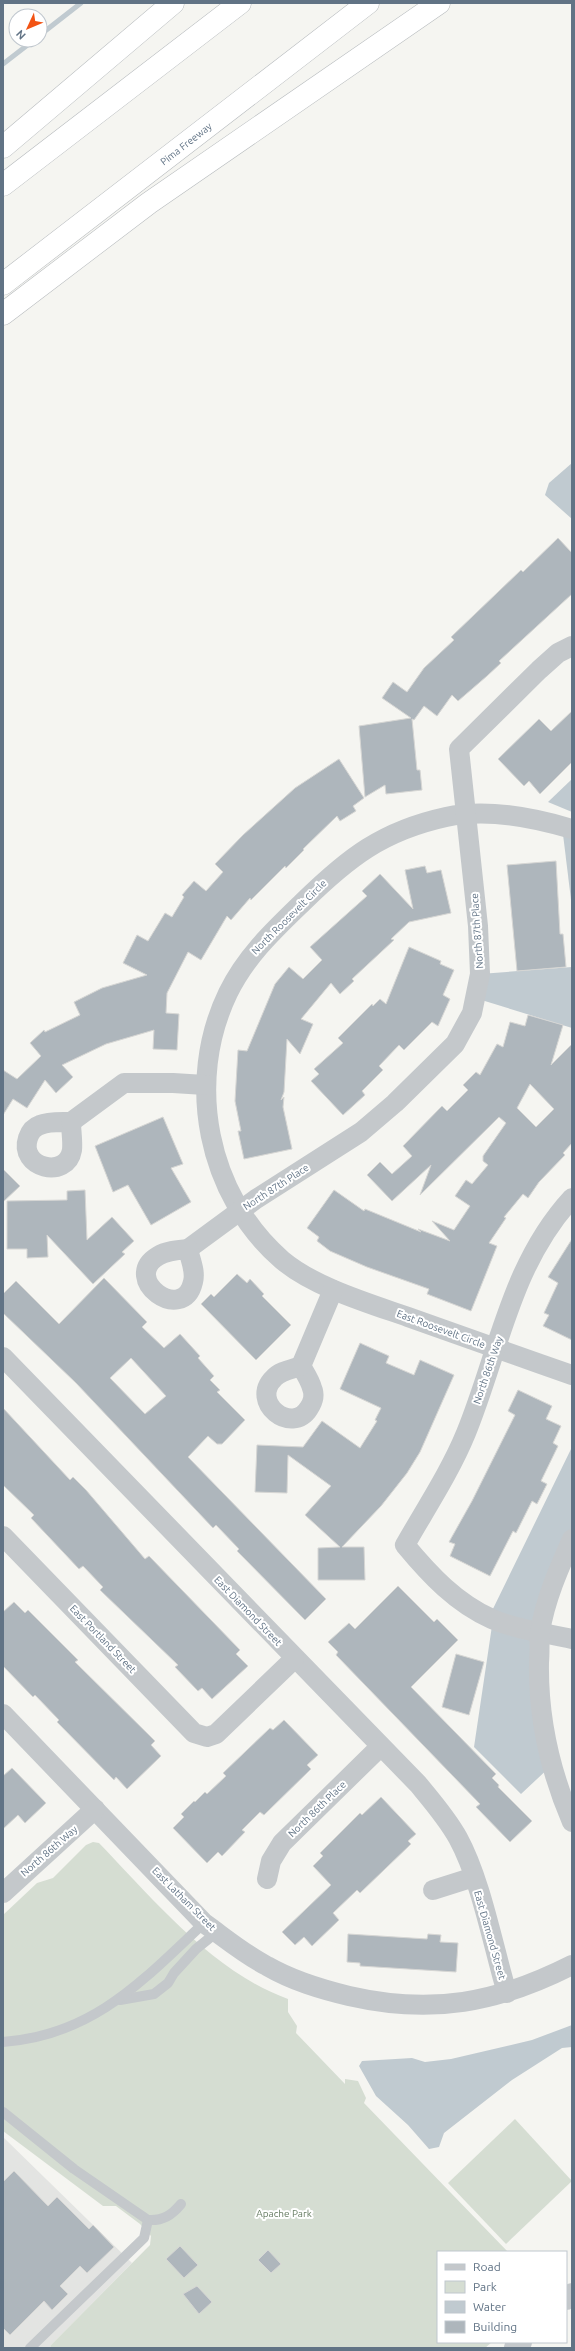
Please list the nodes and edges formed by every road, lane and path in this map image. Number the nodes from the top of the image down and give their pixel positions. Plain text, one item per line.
1 (173, 3) edge
2 (240, 3) edge
3 (368, 3) edge
4 (439, 3) edge
5 (3, 146) edge
6 (3, 185) edge
7 (3, 284) edge
8 (3, 314) edge
9 (572, 630) edge
10 (572, 640) edge
11 (572, 646) edge
12 (466, 814) junction
13 (572, 829) edge
14 (205, 1085) junction
15 (71, 1122) dead end
16 (572, 1198) edge
17 (240, 1211) junction
18 (188, 1249) dead end
19 (333, 1290) junction
20 (496, 1348) junction
21 (3, 1357) edge
22 (301, 1366) dead end
23 (572, 1375) edge
24 (3, 1536) edge
25 (572, 1539) edge
26 (540, 1632) junction
27 (572, 1639) edge
28 (294, 1658) junction
29 (3, 1714) edge
30 (380, 1747) junction
31 (95, 1809) junction
32 (572, 1822) edge
33 (474, 1877) junction
34 (267, 1879) dead end
35 (433, 1890) dead end
36 (3, 1893) edge
37 (211, 1927) junction
38 (572, 1965) edge
39 (506, 1993) junction
40 (116, 2001) junction
41 (3, 2042) edge
42 (3, 2112) edge
43 (181, 2204) dead end
44 (148, 2220) junction
45 (30, 2348) edge

1 - 5 highway
2 - 6 highway
3 - 7 highway, Pima Freeway
4 - 8 highway
9 - 10 street
11 - 12 street, North 87th Place
12 - 13 street
12 - 14 street, North Roosevelt Circle
12 - 17 street, North 87th Place
14 - 15 street
14 - 17 street, North Roosevelt Circle
16 - 20 street, North 86th Way
17 - 18 street, North 87th Place
17 - 19 street, North Roosevelt Circle
19 - 20 street, East Roosevelt Circle
19 - 22 street
20 - 23 street, East Roosevelt Circle
20 - 26 street, North 86th Way
21 - 28 street, East Diamond Street
24 - 28 street, East Portland Street
25 - 26 street
26 - 27 street
26 - 32 street
28 - 30 street, East Diamond Street
29 - 31 street, East Latham Street
30 - 33 street, East Diamond Street
30 - 34 street, North 86th Place
31 - 36 street, North 86th Way
31 - 37 street, East Latham Street
33 - 35 street, East Diamond Street
33 - 39 street, East Diamond Street
37 - 39 street, East Latham Street
37 - 40 lane
37 - 40 lane
38 - 39 street, East Latham Street
40 - 41 lane
42 - 44 lane
43 - 44 lane
44 - 45 lane

